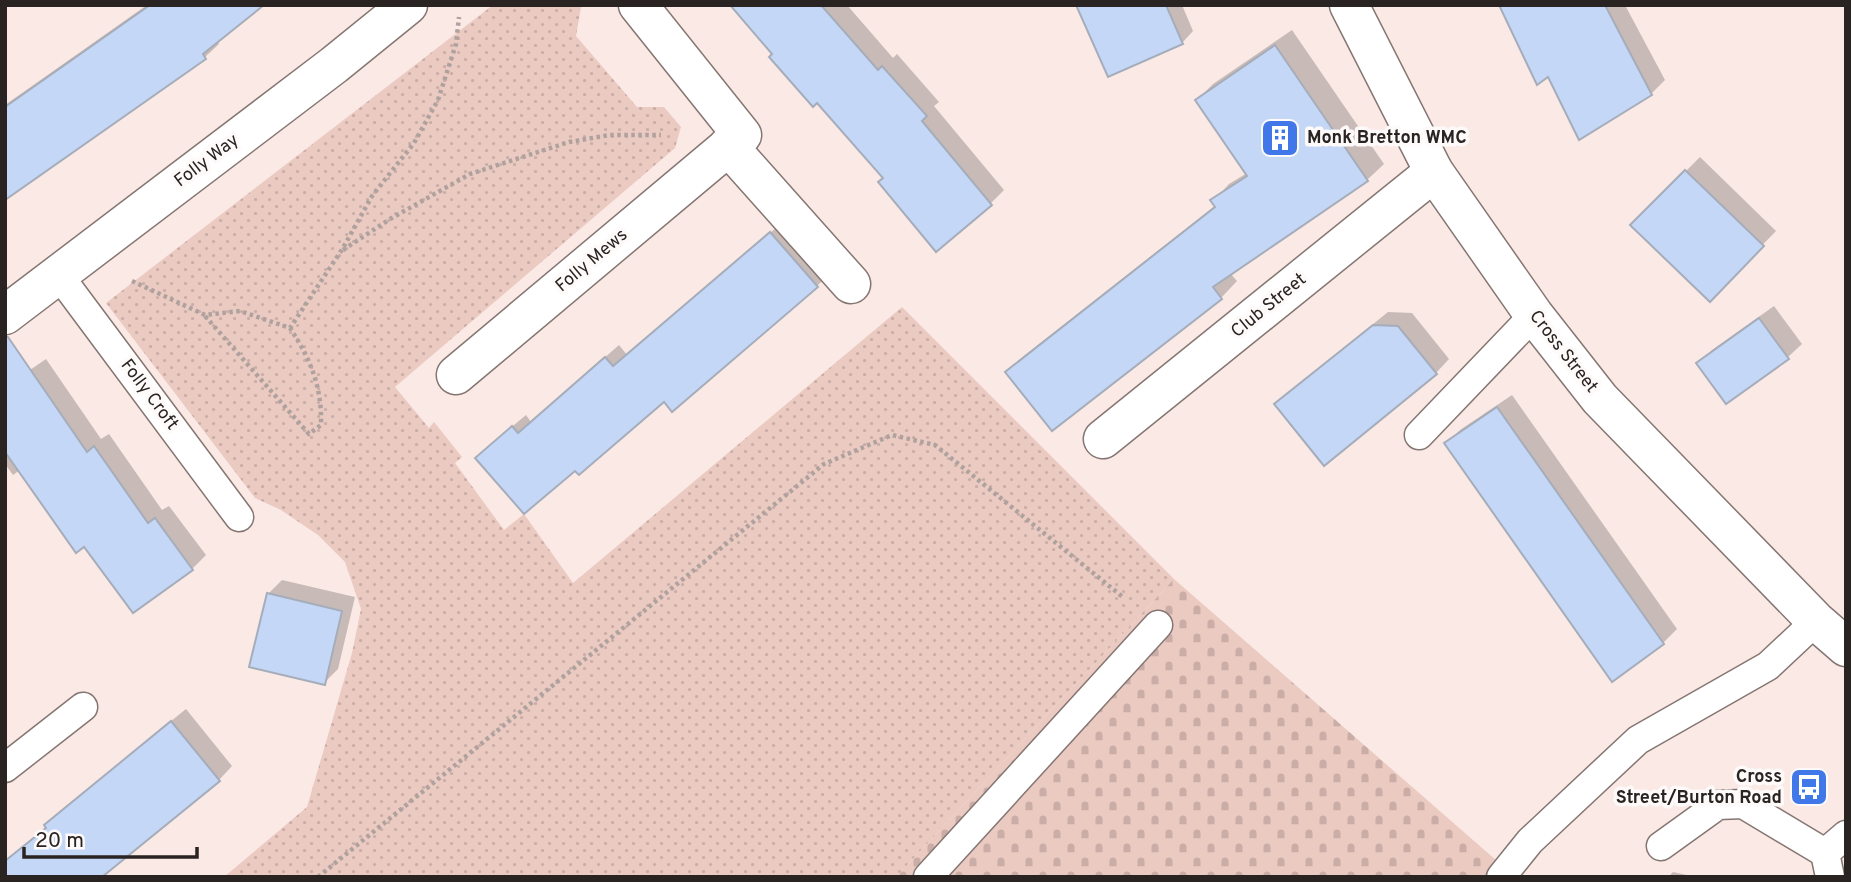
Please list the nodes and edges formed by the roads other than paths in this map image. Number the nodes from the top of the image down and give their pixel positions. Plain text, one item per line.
1 (408, 5) edge
2 (638, 5) edge
3 (1349, 5) edge
4 (728, 146) junction
5 (1434, 172) junction
6 (58, 274) junction
7 (851, 284) dead end
8 (5, 315) edge
9 (1534, 315) junction
10 (456, 375) dead end
11 (1419, 435) dead end
12 (1103, 439) dead end
13 (239, 517) dead end
14 (1816, 621) junction
15 (1158, 625) road end
16 (1846, 647) edge
17 (83, 707) dead end
18 (5, 768) edge
19 (1661, 846) dead end
20 (1834, 855) edge
21 (928, 877) edge
22 (1502, 877) edge

1 - 6 street, Folly Way
2 - 4 street
3 - 5 street, Cross Street
4 - 7 street
4 - 10 street, Folly Mews
5 - 9 street, Cross Street
5 - 12 street, Club Street
6 - 8 street, Folly Way
6 - 13 lane, Folly Croft
9 - 11 lane
9 - 14 street, Cross Street
14 - 16 street, Cross Street
14 - 22 lane
15 - 21 lane
17 - 18 lane
19 - 20 lane

